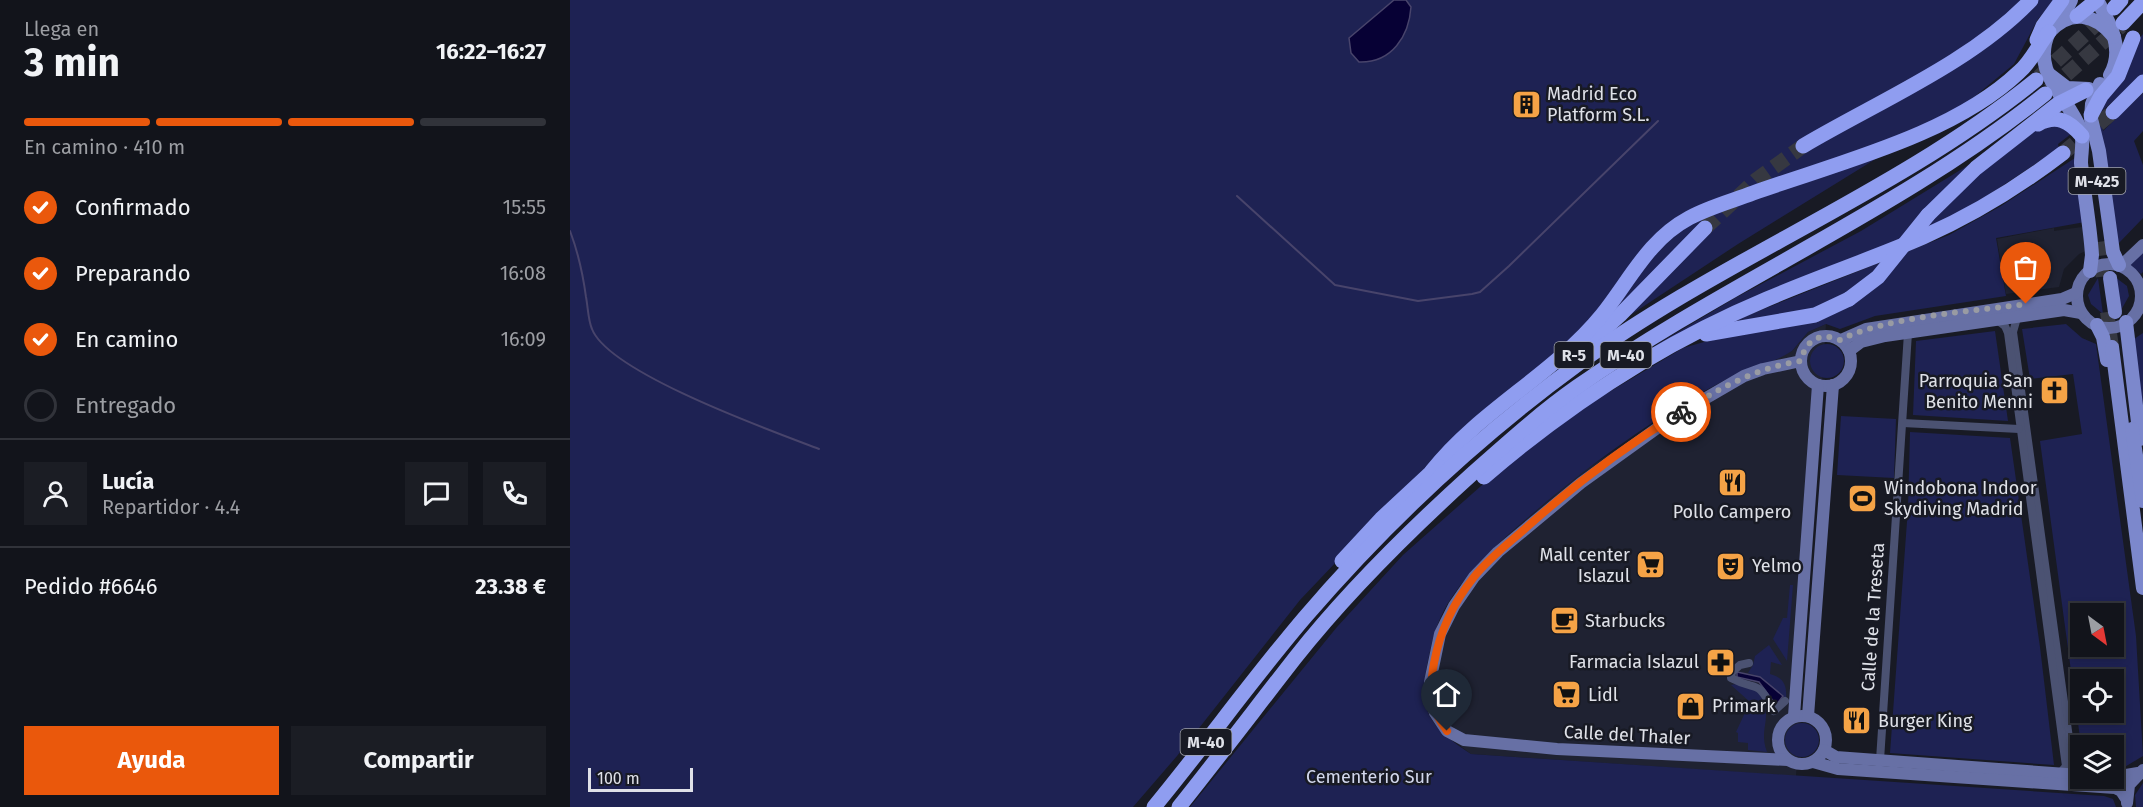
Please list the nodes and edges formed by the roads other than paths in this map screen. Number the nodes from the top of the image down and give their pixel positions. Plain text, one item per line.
1 (2031, 0) edge
2 (2062, 0) edge
3 (2071, 0) edge
4 (2097, 0) edge
5 (2143, 2) edge
6 (2077, 16) junction
7 (2123, 24) tunnel mouth
8 (2054, 27) junction
9 (2138, 32) edge
10 (2114, 37) junction
11 (2033, 55) junction
12 (2114, 68) junction
13 (2041, 74) junction
14 (2143, 82) edge
15 (2093, 87) junction
16 (2045, 94) tunnel mouth
17 (2062, 101) junction
18 (2113, 112) tunnel mouth
19 (2091, 117) junction
20 (2017, 136) junction
21 (2082, 136) junction
22 (1803, 146) tunnel mouth
23 (2063, 153) tunnel mouth
24 (1705, 228) tunnel mouth
25 (2143, 245) edge
26 (2120, 265) junction
27 (2090, 271) junction
28 (2106, 278) tunnel mouth
29 (2076, 293) junction
30 (2141, 294) edge
31 (2111, 312) tunnel mouth
32 (2081, 313) junction
33 (2017, 318) junction
34 (1997, 320) junction
35 (2126, 322) junction
36 (2097, 325) junction
37 (1908, 333) junction
38 (1840, 340) junction
39 (2116, 347) tunnel mouth
40 (1850, 351) junction
41 (1801, 361) junction
42 (1818, 385) junction
43 (1833, 385) junction
44 (1597, 390) junction
45 (1903, 423) junction
46 (2019, 429) junction
47 (2143, 462) edge
48 (1432, 471) junction
49 (2138, 506) edge
50 (2143, 588) edge
51 (1749, 663) dead end
52 (1257, 676) junction
53 (1268, 694) junction
54 (1785, 701) dead end
55 (1794, 716) junction
56 (1808, 716) junction
57 (2070, 745) edge
58 (1824, 750) junction
59 (1788, 760) junction
60 (1880, 760) junction
61 (1814, 762) junction
62 (2141, 771) edge
63 (2060, 773) junction
64 (2070, 774) edge
65 (2124, 775) edge
66 (2127, 803) edge
67 (1154, 807) edge
68 (1179, 807) edge

1 - 22 highway
2 - 11 highway, M-40
3 - 8 main road, M-425
4 - 6 highway
4 - 10 main road
5 - 7 highway
6 - 8 main road
6 - 10 main road
8 - 11 highway, M-40
8 - 13 main road, M-425
9 - 12 highway
9 - 19 highway
10 - 12 main road
11 - 48 highway, M-40
12 - 15 main road, M-425
13 - 15 main road
13 - 17 main road, M-425
13 - 52 highway, M-40
14 - 18 highway
15 - 17 highway, M-425
15 - 19 main road, M-425
16 - 53 highway, M-40
17 - 20 highway
17 - 21 main road, M-425
19 - 21 main road, M-425
19 - 26 main road
20 - 21 highway
20 - 44 highway, bridge
21 - 27 main road
23 - 44 highway, R-5
24 - 48 highway, R-5
25 - 26 street
26 - 27 street
26 - 30 street
27 - 29 street
28 - 31 main road
29 - 32 street
29 - 38 street
30 - 35 street
32 - 33 street
32 - 36 street
33 - 34 street
33 - 57 street
34 - 37 street
34 - 46 street
35 - 36 street
35 - 47 main road
36 - 49 main road
37 - 40 street
37 - 45 street, Calle de la Treseta
38 - 40 street
38 - 41 street
39 - 49 main road
40 - 43 street
41 - 42 street
41 - 59 street, Calle del Thaler
42 - 43 street
42 - 55 street
43 - 56 street
44 - 53 highway, M-40
45 - 46 street
45 - 60 street, Calle de la Treseta
46 - 63 street
48 - 52 highway, M-40
49 - 50 main road
51 - 54 street
52 - 67 highway, M-40
53 - 68 highway, M-40
55 - 56 street
55 - 59 street
56 - 58 street
58 - 60 street
58 - 61 street
59 - 61 street
60 - 63 street
61 - 66 street
62 - 65 street
62 - 66 street
63 - 64 street

